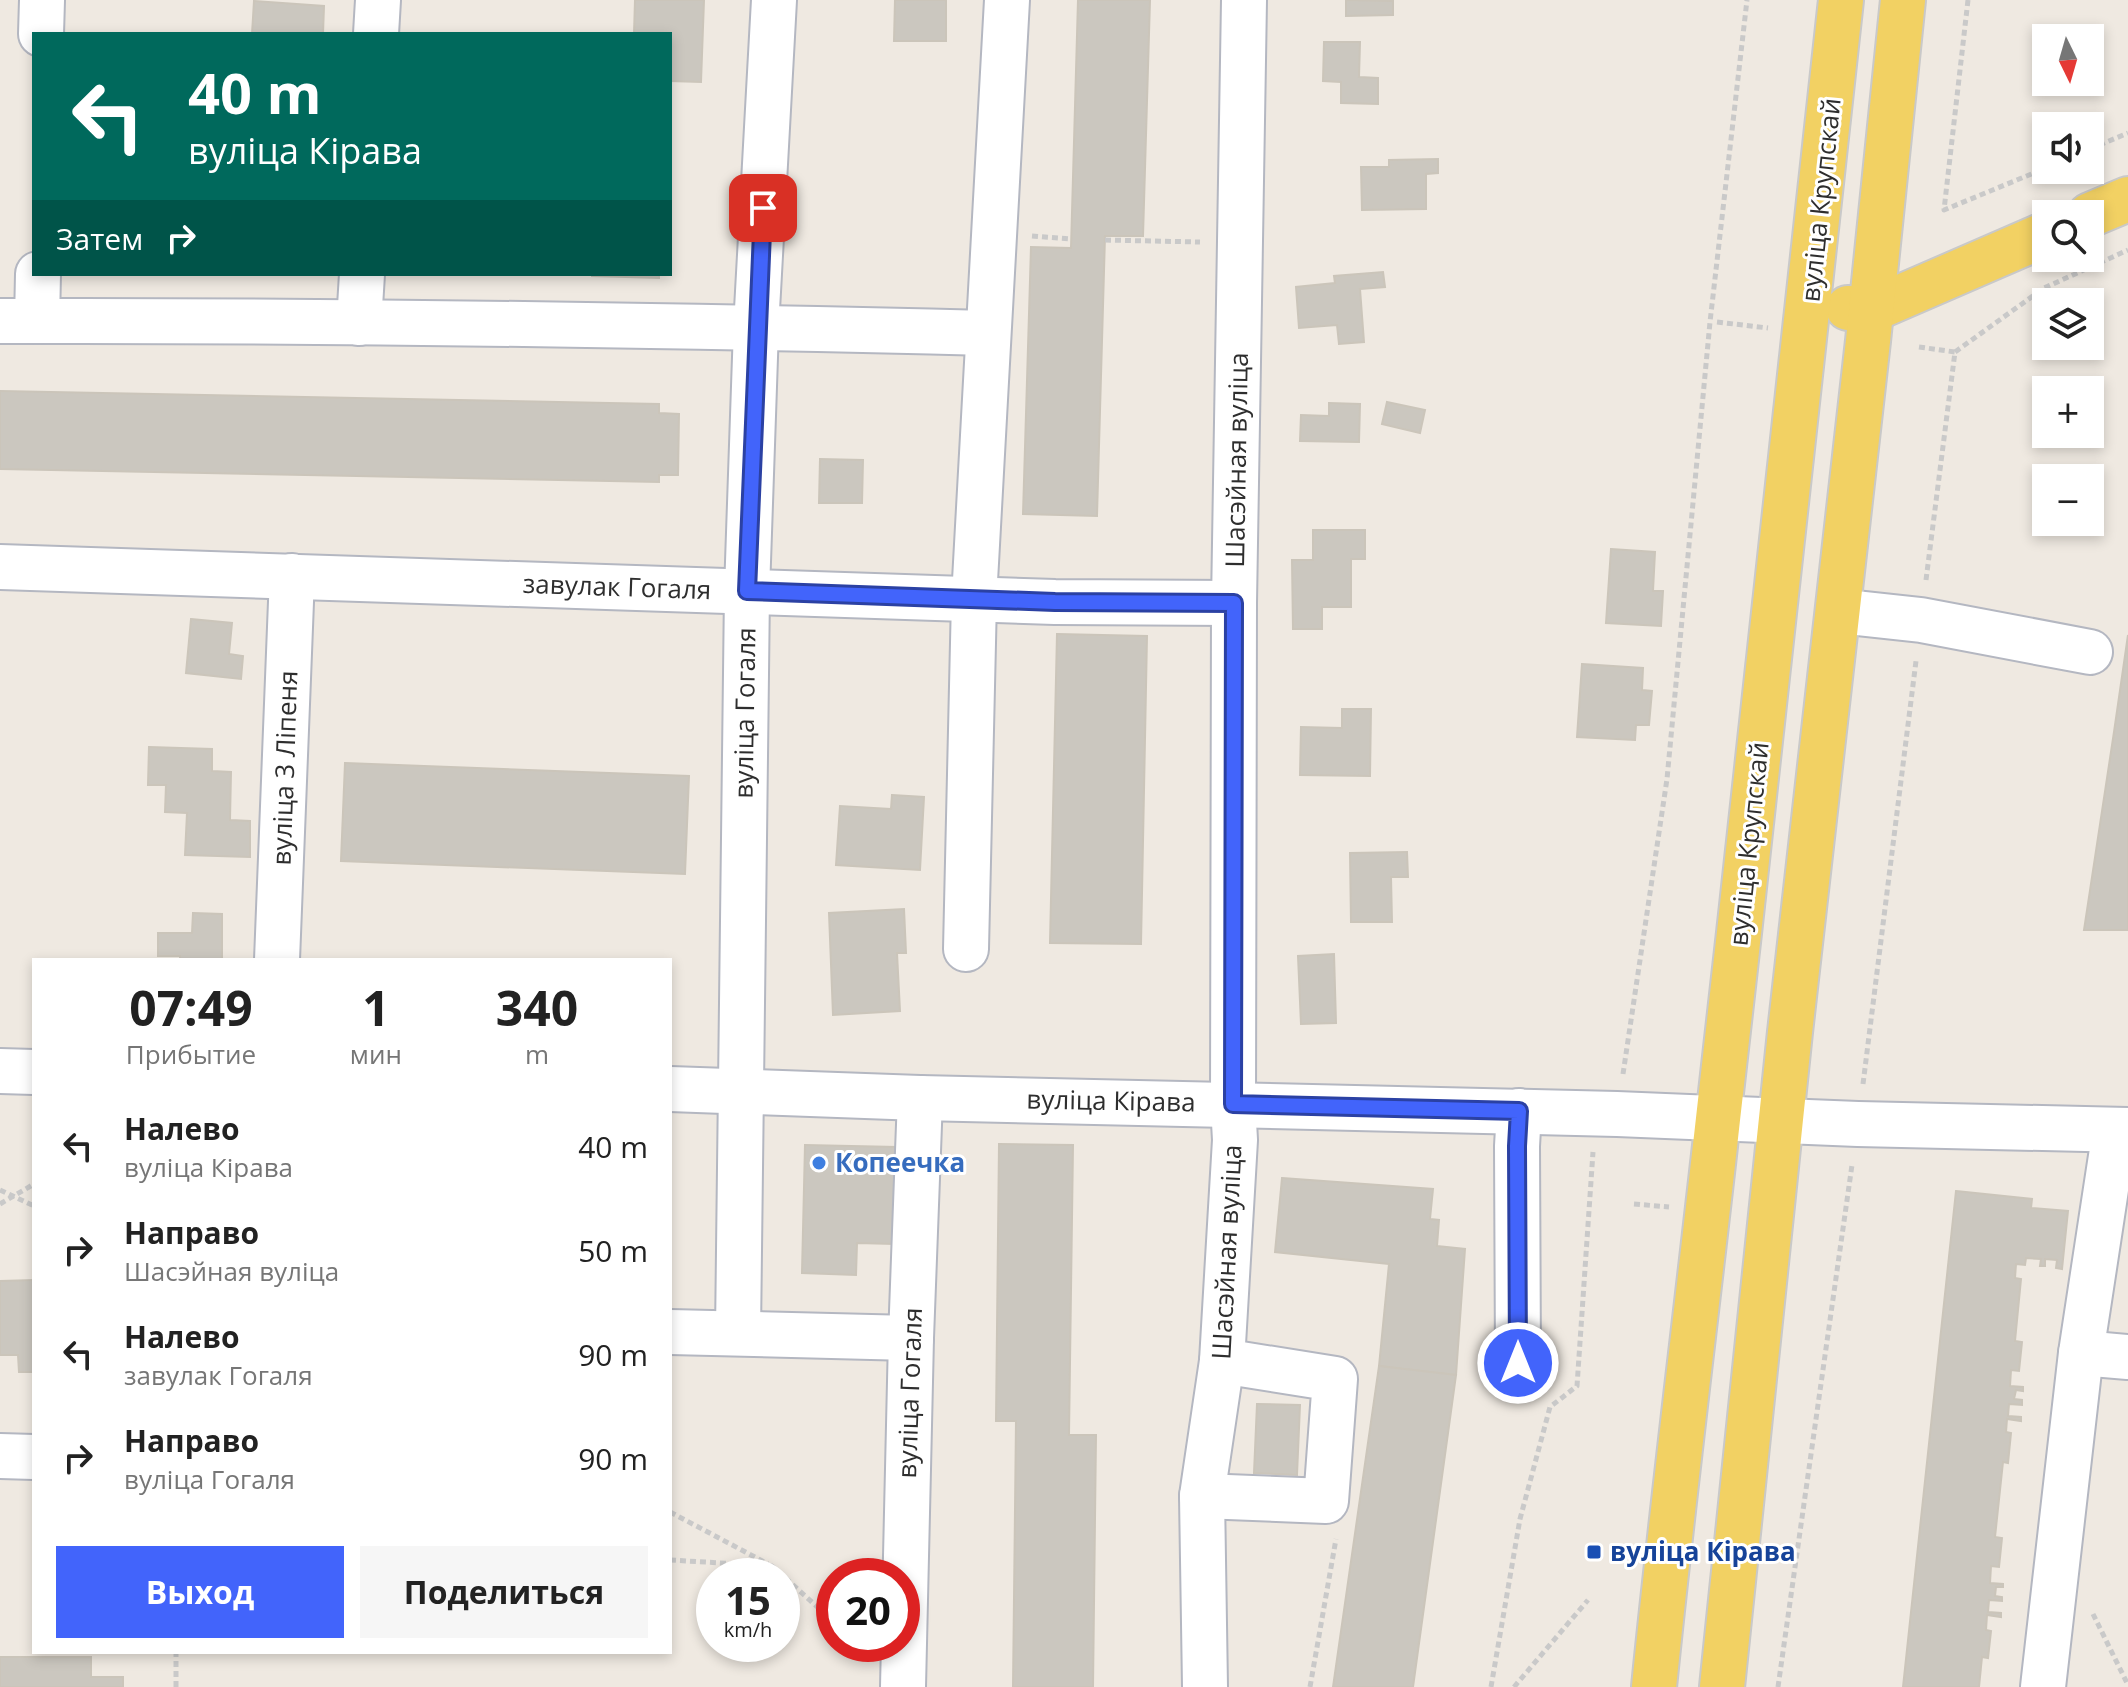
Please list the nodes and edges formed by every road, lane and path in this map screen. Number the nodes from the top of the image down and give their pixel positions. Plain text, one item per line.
1 (42, 0) edge
2 (378, 0) edge
3 (774, 0) edge
4 (1007, 0) edge
5 (1244, 0) edge
6 (1747, 0) edge
7 (1841, 0) edge
8 (1903, 0) edge
9 (1968, 0) edge
10 (41, 32) edge
11 (376, 32) edge
12 (2128, 133) edge
13 (2104, 143) edge
14 (2032, 174) edge
15 (2128, 199) edge
16 (2104, 209) edge
17 (1105, 240) dead end
18 (2032, 240) edge
19 (1241, 242) junction
20 (37, 276) edge
21 (362, 276) edge
22 (1810, 305) junction
23 (1871, 310) junction
24 (18, 321) edge
25 (1717, 322) dead end
26 (359, 323) junction
27 (756, 328) junction
28 (1774, 329) dead end
29 (988, 333) junction
30 (1919, 347) dead end
31 (1955, 352) dead end
32 (0, 567) edge
33 (292, 576) junction
34 (747, 591) junction
35 (974, 599) junction
36 (1234, 603) junction
37 (1838, 611) junction
38 (2090, 652) dead end
39 (966, 949) dead end
40 (277, 958) edge
41 (0, 1071) edge
42 (32, 1072) edge
43 (1864, 1082) dead end
44 (672, 1089) edge
45 (740, 1091) junction
46 (920, 1098) junction
47 (1233, 1104) junction
48 (1519, 1111) junction
49 (1617, 1114) junction
50 (1719, 1117) junction
51 (1781, 1121) junction
52 (1858, 1124) junction
53 (2122, 1130) edge
54 (32, 1185) edge
55 (0, 1190) edge
56 (13, 1196) junction
57 (0, 1204) edge
58 (1634, 1204) dead end
59 (32, 1205) edge
60 (1670, 1208) dead end
61 (1833, 1224) dead end
62 (1843, 1226) junction
63 (672, 1332) edge
64 (738, 1333) junction
65 (911, 1338) junction
66 (2081, 1353) junction
67 (2128, 1357) edge
68 (1222, 1361) junction
69 (1518, 1363) dead end
70 (0, 1456) edge
71 (32, 1457) edge
72 (1202, 1496) junction
73 (1326, 1501) junction
74 (672, 1513) edge
75 (757, 1558) edge
76 (672, 1560) edge
77 (696, 1562) edge
78 (800, 1591) edge
79 (1588, 1600) dead end
80 (816, 1606) edge
81 (176, 1654) edge
82 (176, 1687) edge
83 (903, 1687) edge
84 (1205, 1687) edge
85 (1310, 1687) edge
86 (1491, 1687) edge
87 (1514, 1687) edge
88 (1654, 1687) edge
89 (1722, 1687) edge
90 (1778, 1687) edge
91 (2043, 1687) edge

1 - 10 street
2 - 11 street
3 - 27 street, вуліца Гогаля
4 - 29 street
5 - 19 street, Шасэйная вуліца
6 - 49 path
7 - 22 main road, вуліца Крупскай
8 - 23 main road
9 - 14 path
12 - 13 path
15 - 16 main road
17 - 19 path
18 - 23 main road
19 - 36 street, Шасэйная вуліца
20 - 24 street
21 - 26 street
22 - 23 main road
22 - 50 main road, вуліца Крупскай
23 - 37 main road
24 - 26 street
25 - 28 path
26 - 27 street
27 - 29 street
27 - 34 street, вуліца Гогаля
29 - 35 street
30 - 31 path
32 - 33 street, завулак Гогаля
33 - 34 street, завулак Гогаля
33 - 40 street, вуліца 3 Ліпеня
34 - 35 street, завулак Гогаля
34 - 45 street, вуліца Гогаля
35 - 36 street, завулак Гогаля
35 - 39 street
36 - 47 street, Шасэйная вуліца
37 - 38 street
37 - 51 main road
41 - 42 street
43 - 52 path
44 - 45 street, вуліца Кірава
45 - 46 street, вуліца Кірава
45 - 64 street, вуліца Гогаля
46 - 47 street, вуліца Кірава
46 - 65 street, вуліца Гогаля
47 - 48 street, вуліца Кірава
47 - 68 street, Шасэйная вуліца
48 - 49 street, вуліца Кірава
48 - 69 street
49 - 50 street, вуліца Кірава
49 - 86 path
50 - 51 street, вуліца Кірава
50 - 88 main road, вуліца Крупскай
51 - 52 street, вуліца Кірава
51 - 89 main road
52 - 53 street, вуліца Кірава
52 - 62 path
53 - 66 street
54 - 56 path
55 - 56 path
56 - 57 path
56 - 59 path
58 - 60 path
61 - 62 path
62 - 90 path
63 - 64 street
64 - 65 street
65 - 83 street, вуліца Гогаля
66 - 67 street
66 - 91 street
68 - 72 street, Шасэйная вуліца
68 - 73 street
70 - 71 street
72 - 73 street
72 - 84 street, Шасэйная вуліца
73 - 85 path
74 - 75 path
76 - 77 path
78 - 80 path
79 - 87 path
81 - 82 path

